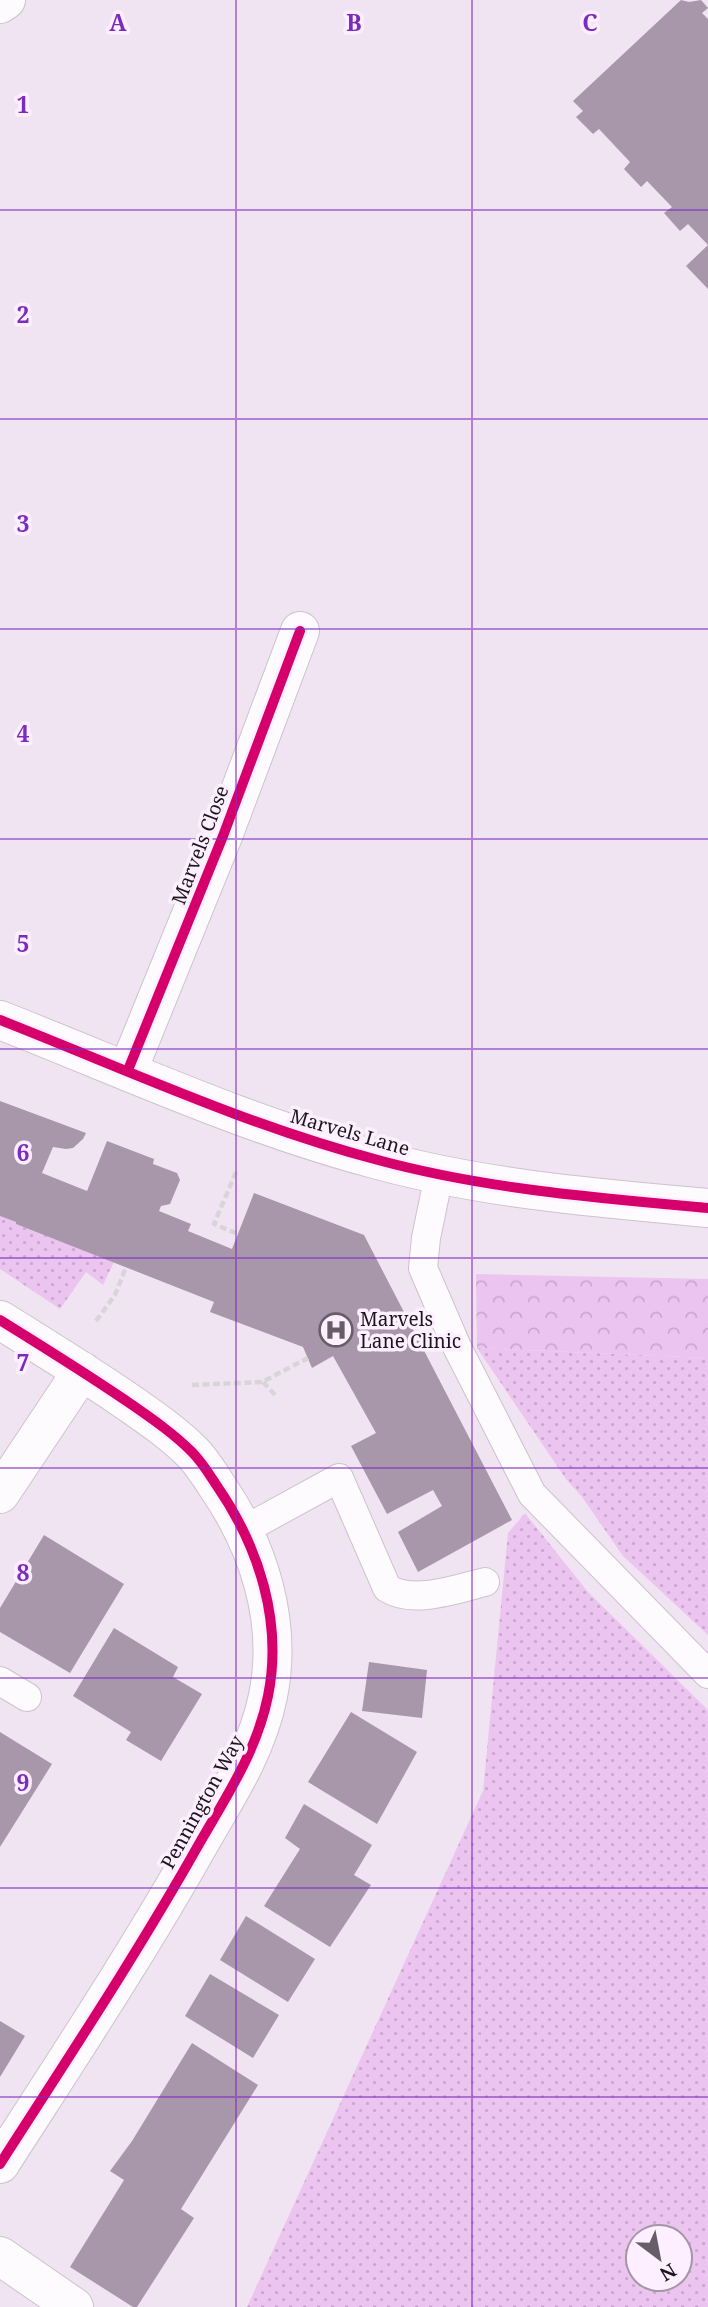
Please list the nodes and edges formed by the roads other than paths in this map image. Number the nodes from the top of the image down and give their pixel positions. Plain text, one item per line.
1 (6, 0) edge
2 (0, 4) edge
3 (300, 631) dead end
4 (0, 1020) edge
5 (128, 1070) junction
6 (439, 1175) junction
7 (708, 1208) edge
8 (0, 1320) edge
9 (82, 1371) junction
10 (0, 1494) edge
11 (244, 1530) junction
12 (485, 1582) dead end
13 (708, 1674) edge
14 (0, 1681) edge
15 (27, 1696) dead end
16 (0, 2164) edge
17 (0, 2256) edge
18 (74, 2307) edge

1 - 2 street
3 - 5 street, Marvels Close
4 - 5 street, Marvels Lane
5 - 6 street, Marvels Lane
6 - 7 street, Marvels Lane
6 - 13 lane
8 - 9 street, Pennington Way
9 - 10 street
9 - 11 street, Pennington Way
11 - 12 lane
11 - 16 street, Pennington Way
14 - 15 lane
17 - 18 street

